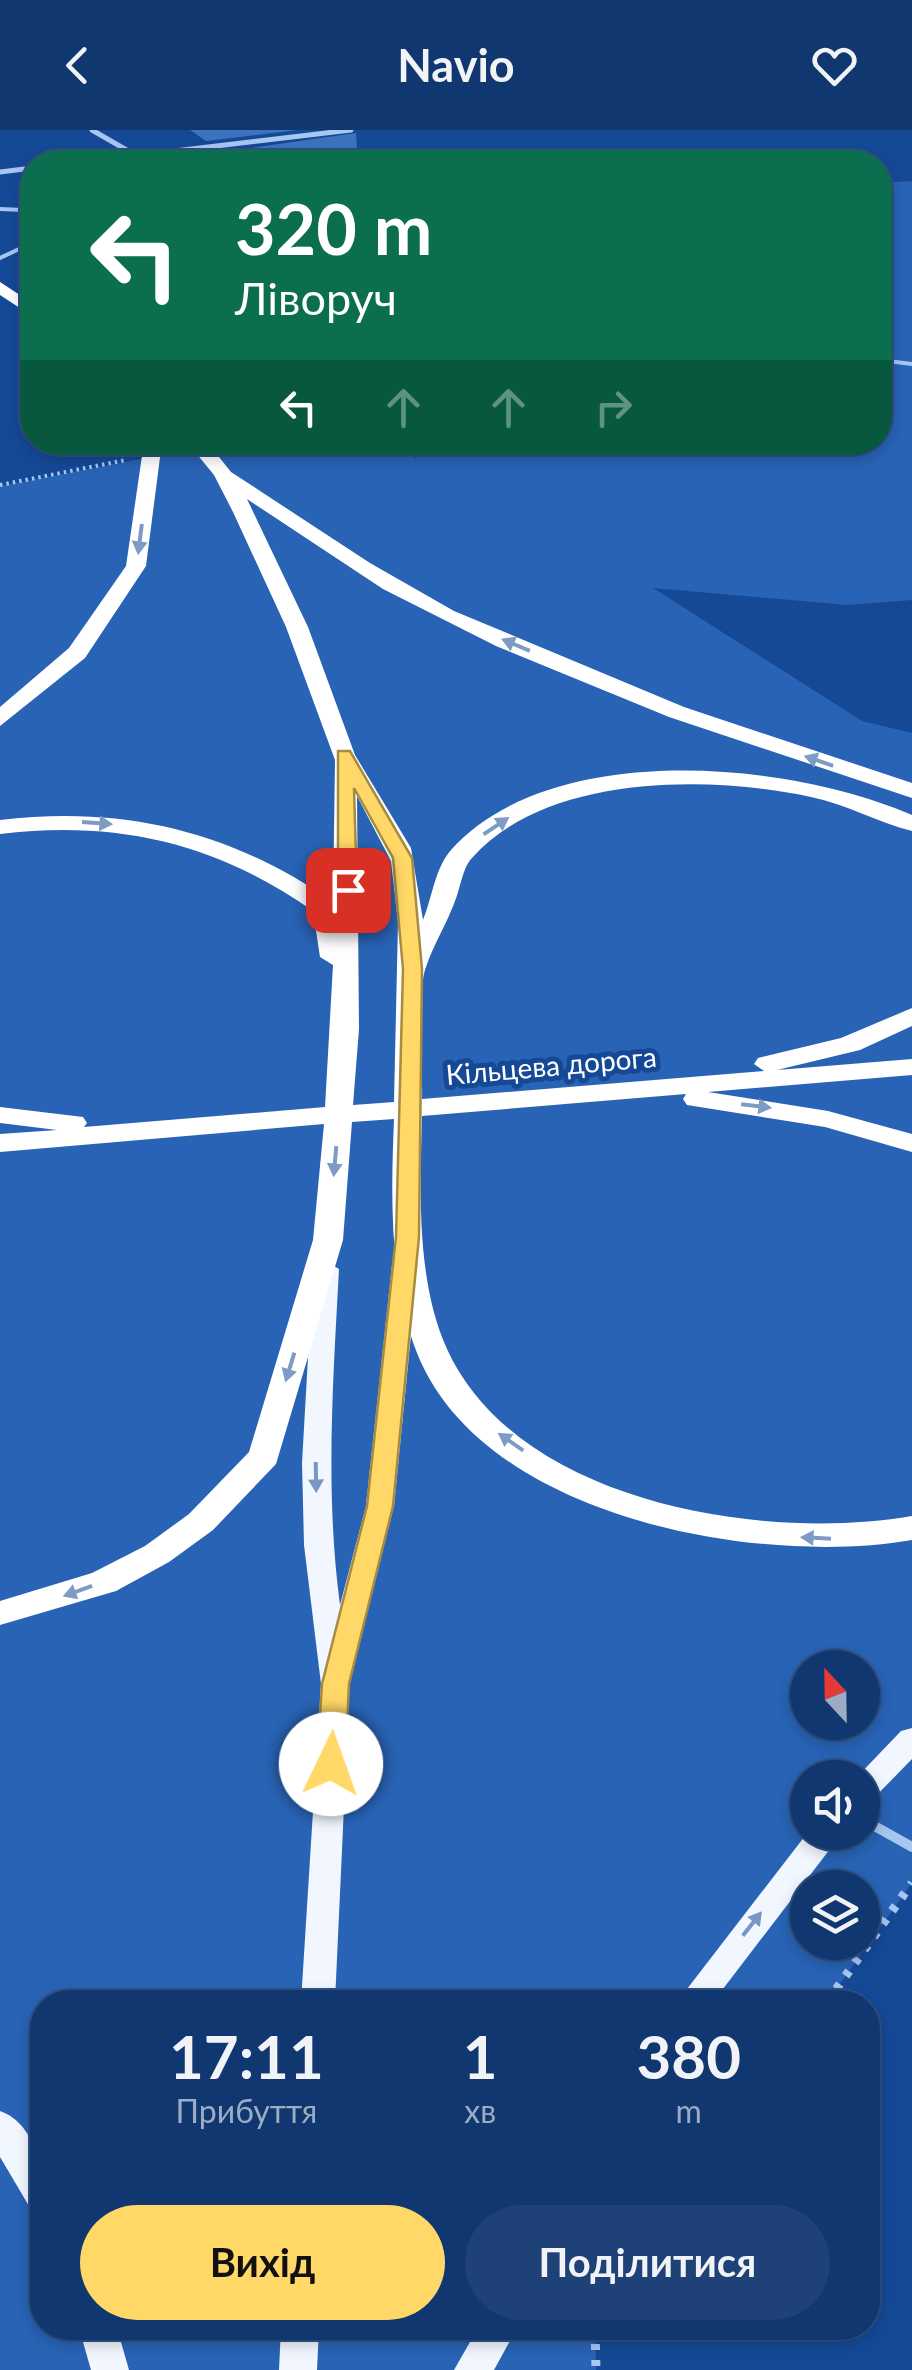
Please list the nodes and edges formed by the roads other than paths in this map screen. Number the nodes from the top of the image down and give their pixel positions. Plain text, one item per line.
1 (92, 130) edge
2 (350, 130) edge
3 (127, 150) edge
4 (186, 150) edge
5 (151, 455) edge
6 (208, 455) edge
7 (227, 477) junction
8 (0, 718) edge
9 (344, 755) junction
10 (912, 791) edge
11 (912, 824) edge
12 (0, 827) edge
13 (412, 969) junction
14 (912, 1016) edge
15 (346, 1028) junction
16 (912, 1068) edge
17 (624, 1092) junction
18 (0, 1115) edge
19 (135, 1130) junction
20 (0, 1143) edge
21 (912, 1143) edge
22 (0, 1156) edge
23 (408, 1237) junction
24 (328, 1240) junction
25 (912, 1528) edge
26 (0, 1613) edge
27 (336, 1684) junction
28 (912, 1739) edge
29 (880, 1772) edge
30 (880, 1829) edge
31 (912, 1846) edge
32 (813, 1850) edge
33 (319, 1990) edge
34 (703, 1990) edge
35 (0, 2126) edge
36 (30, 2176) edge
37 (101, 2340) edge
38 (299, 2340) edge
39 (491, 2340) edge
40 (110, 2370) edge
41 (298, 2370) edge
42 (473, 2370) edge

1 - 3 street
2 - 4 street
5 -> 8 highway
6 - 7 highway
7 - 9 highway
10 -> 7 highway
9 - 13 highway
9 - 15 highway
13 -> 11 highway
12 -> 15 highway
13 - 23 highway
14 - 17 highway
15 -> 24 highway
16 - 17 highway, Кільцева дорога
17 - 19 highway, Кільцева дорога
17 -> 21 highway
18 - 19 highway
19 - 20 highway
19 - 22 highway
25 -> 23 highway
23 - 27 main road
24 -> 26 highway
24 -> 27 main road
27 - 33 main road
28 - 29 main road
30 - 31 lane
34 -> 32 main road
35 - 36 main road
37 - 40 main road
38 - 41 main road
39 - 42 main road

